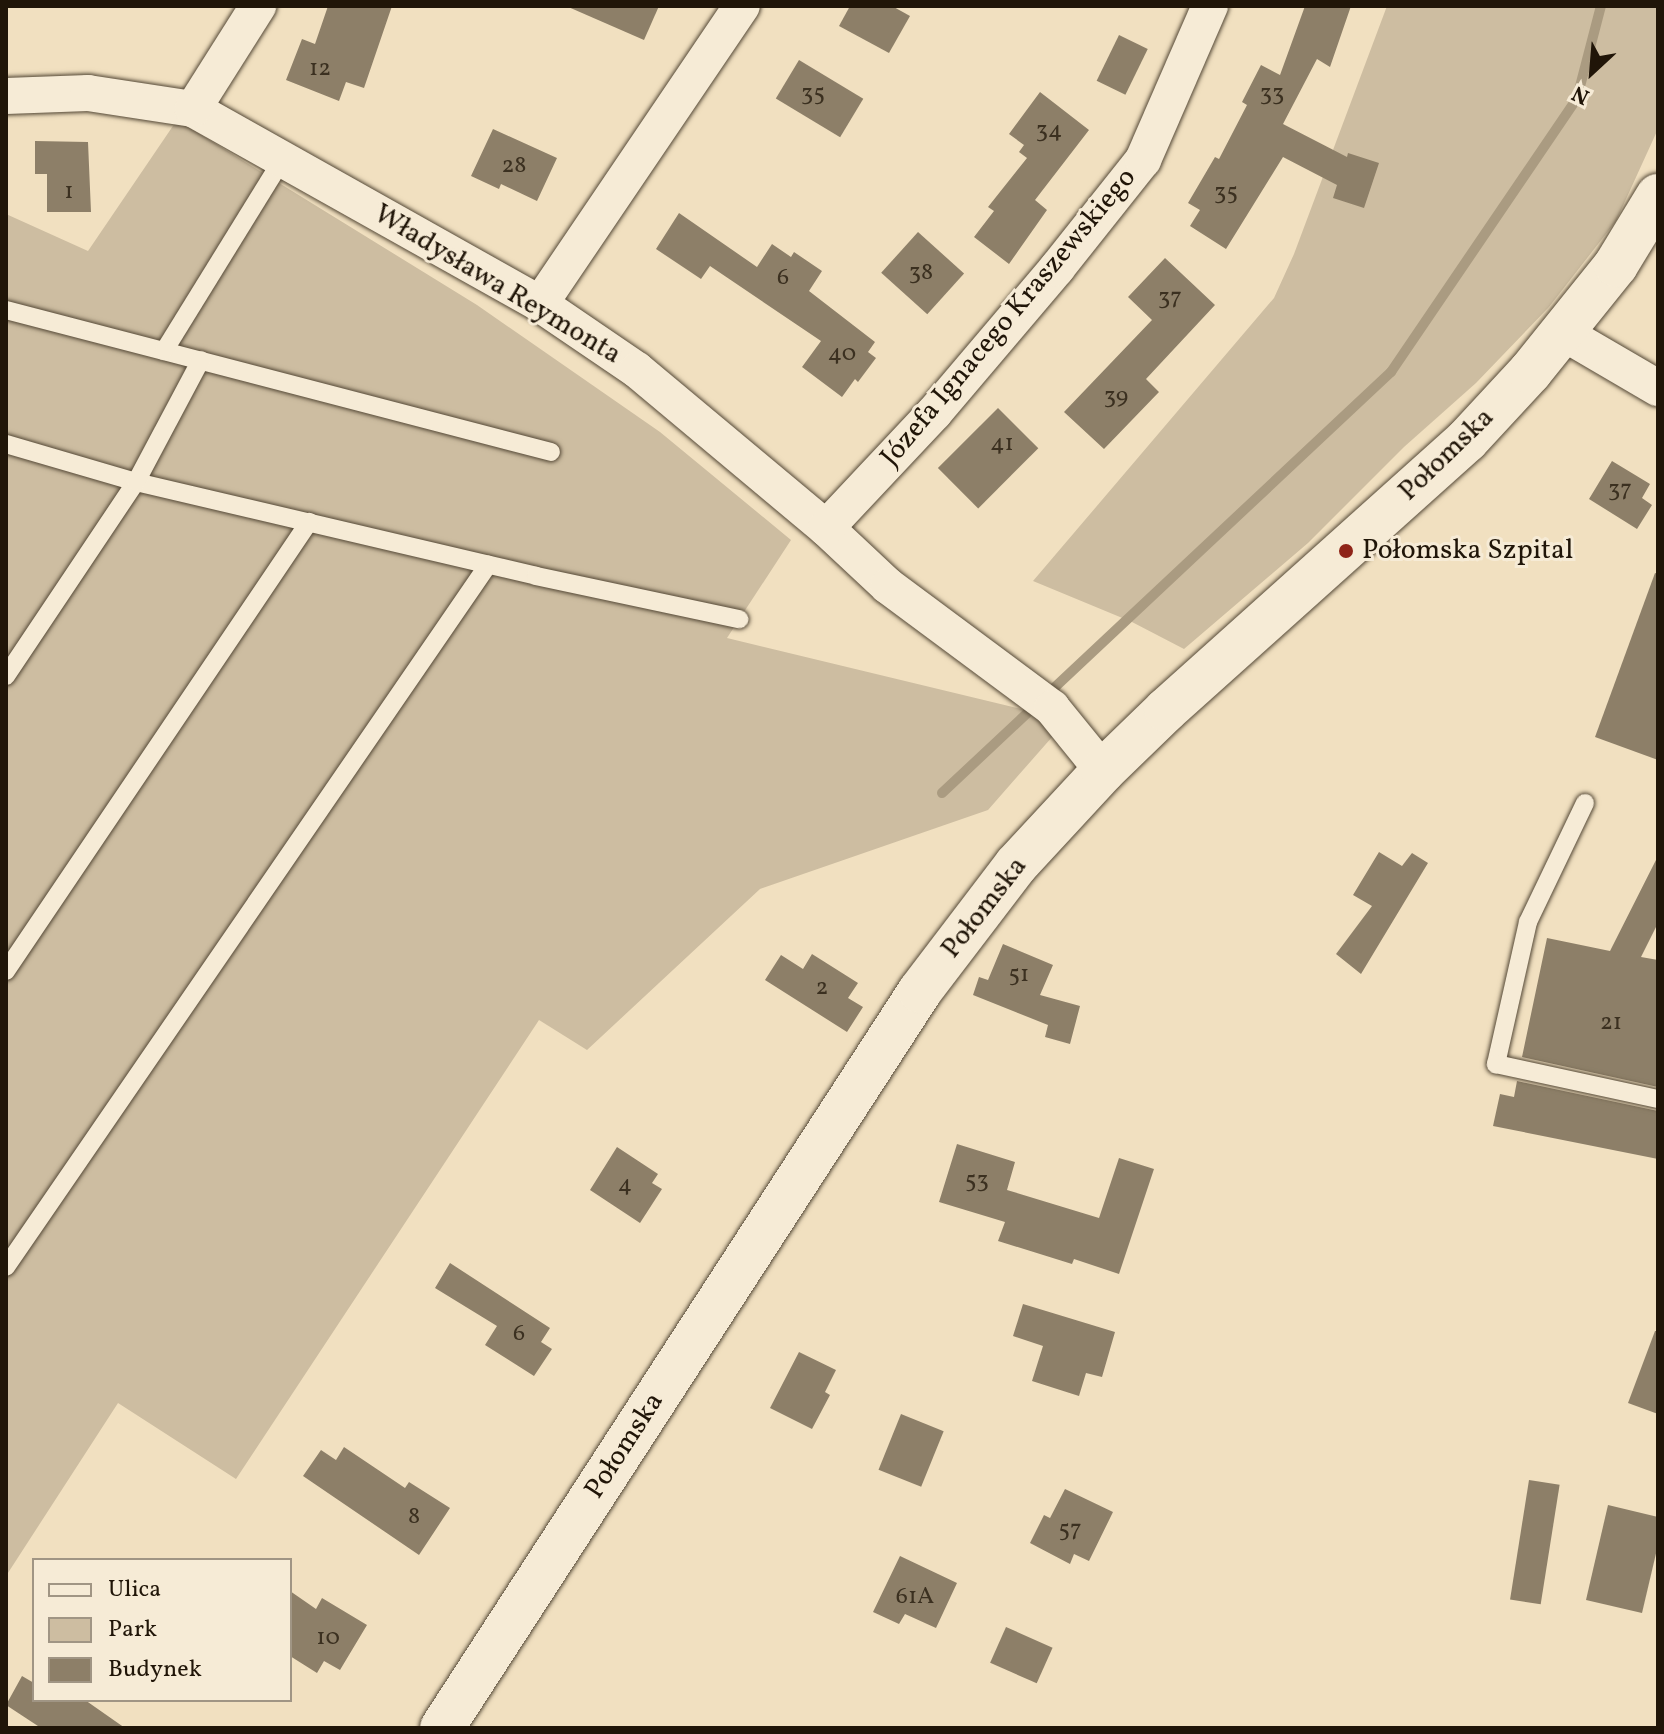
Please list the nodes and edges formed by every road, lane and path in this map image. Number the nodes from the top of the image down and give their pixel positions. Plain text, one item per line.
1 (258, 6) edge
2 (742, 6) edge
3 (1210, 6) edge
4 (6, 96) edge
5 (193, 109) junction
6 (284, 157) junction
7 (1658, 196) edge
8 (540, 304) junction
9 (6, 310) edge
10 (1562, 332) junction
11 (164, 351) junction
12 (201, 360) junction
13 (1658, 388) edge
14 (6, 444) edge
15 (551, 452) dead end
16 (136, 482) junction
17 (309, 522) junction
18 (826, 528) junction
19 (488, 565) junction
20 (739, 619) dead end
21 (6, 676) edge
22 (1103, 771) junction
23 (1585, 803) dead end
24 (6, 971) edge
25 (1658, 1099) edge
26 (6, 1267) edge
27 (442, 1728) edge

1 - 5 street
2 - 8 street
3 - 18 street, Józefa Ignacego Kraszewskiego
4 - 5 street, Władysława Reymonta
5 - 6 street, Władysława Reymonta
6 - 8 street, Władysława Reymonta
6 - 11 lane
7 - 10 street, Połomska
8 - 18 street, Władysława Reymonta
9 - 11 lane
10 - 13 street
10 - 22 street, Połomska
11 - 12 lane
12 - 15 lane
12 - 16 lane
14 - 16 lane
16 - 17 lane
16 - 21 lane
17 - 19 lane
17 - 24 lane
18 - 22 street, Władysława Reymonta
19 - 20 lane
19 - 26 lane
22 - 27 street, Połomska
23 - 25 lane

